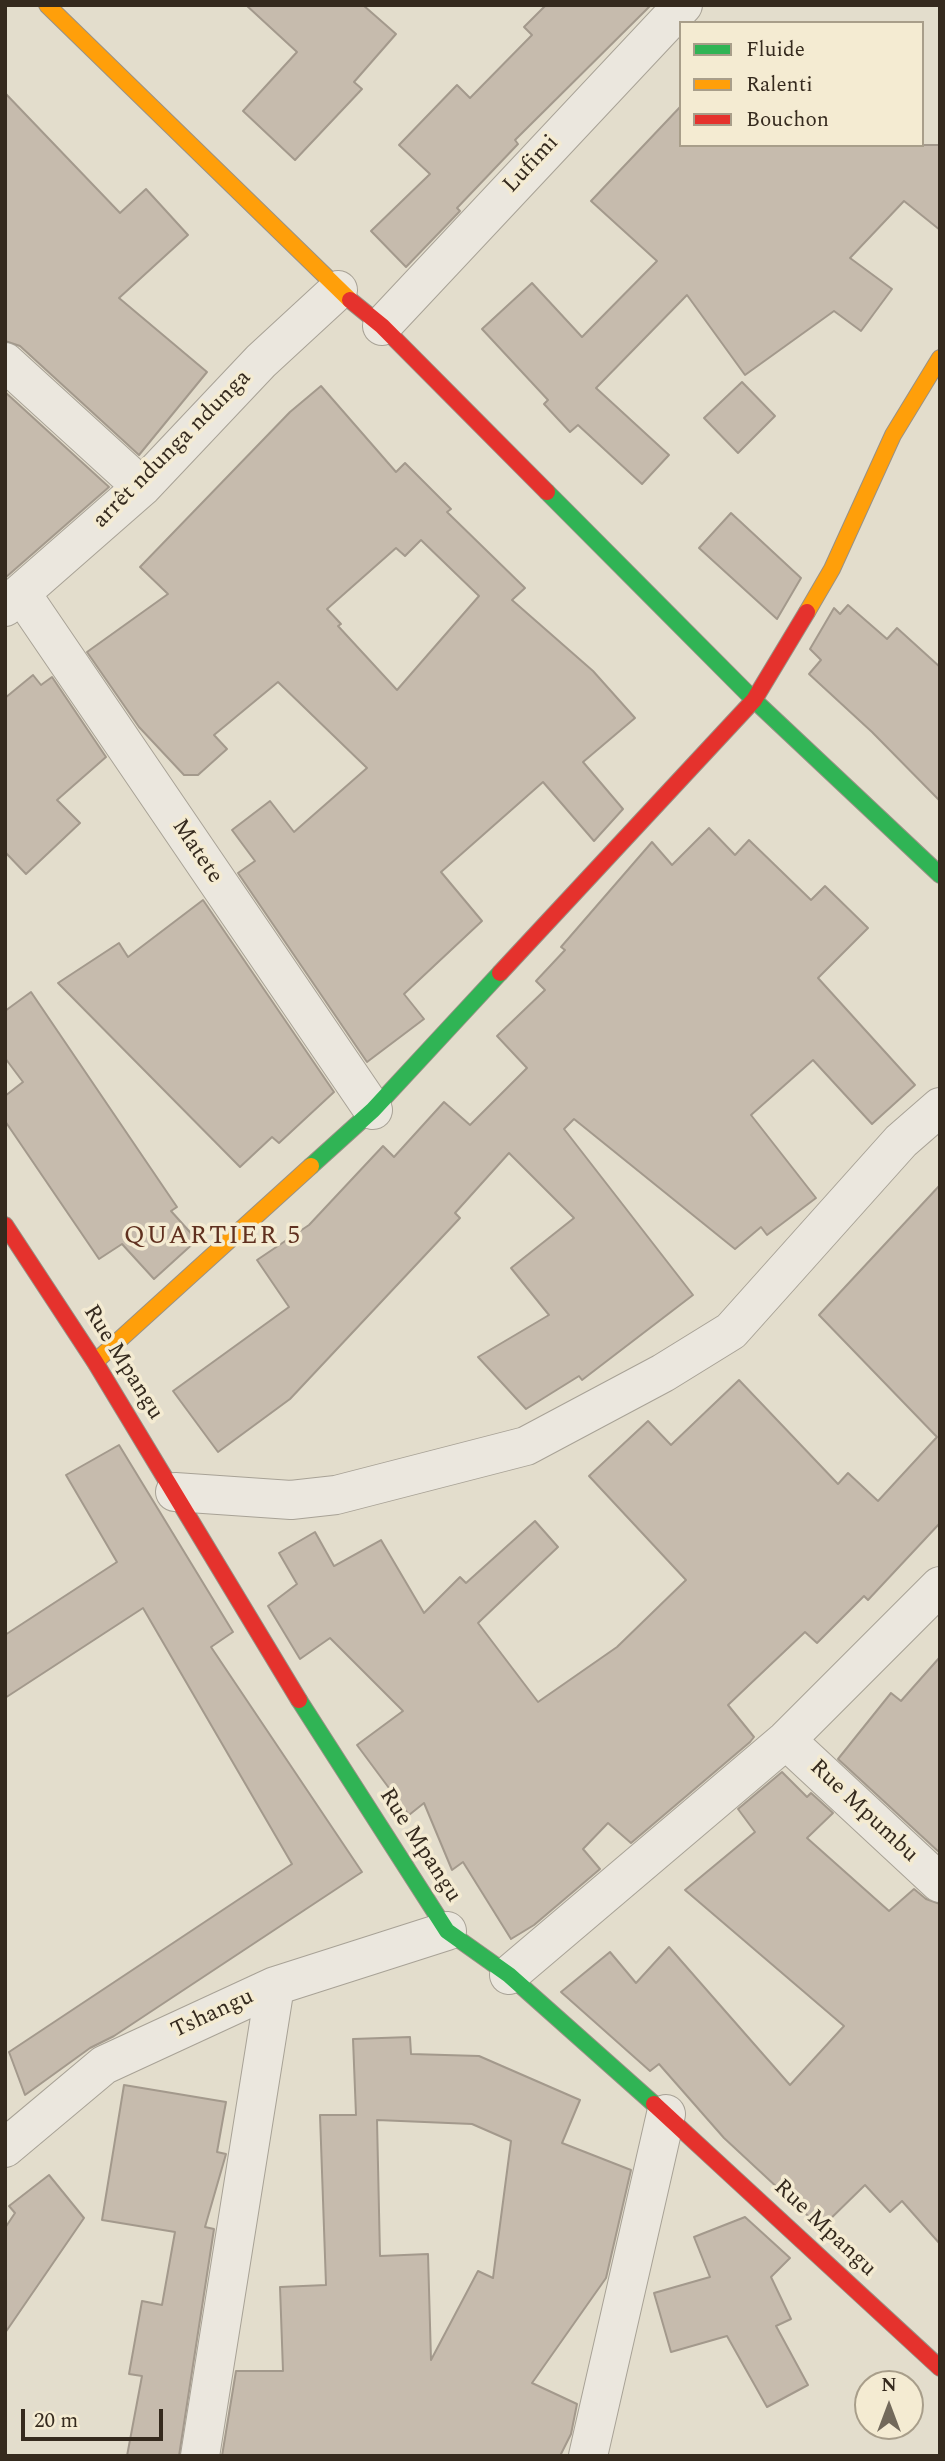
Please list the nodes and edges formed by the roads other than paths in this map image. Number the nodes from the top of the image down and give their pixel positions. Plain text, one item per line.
1 (47, 5) edge
2 (683, 5) edge
3 (338, 290) junction
4 (382, 326) junction
5 (940, 358) edge
6 (5, 362) edge
7 (142, 487) junction
8 (13, 600) edge
9 (754, 700) junction
10 (940, 875) edge
11 (940, 1107) edge
12 (373, 1110) junction
13 (5, 1225) edge
14 (95, 1362) junction
15 (175, 1492) junction
16 (940, 1586) edge
17 (786, 1740) junction
18 (940, 1883) edge
19 (447, 1931) junction
20 (509, 1975) junction
21 (275, 1986) junction
22 (666, 2114) junction
23 (5, 2148) edge
24 (940, 2368) edge
25 (200, 2456) edge
26 (588, 2456) edge

1 - 3 street
2 - 4 street, Lufimi
3 - 4 street
3 - 7 street, arrêt ndunga ndunga
4 - 9 street
5 - 9 street
6 - 7 street
7 - 8 street, arrêt ndunga ndunga
8 - 12 street, Matete
9 - 10 street
9 - 12 street
11 - 15 street
12 - 14 street
13 - 14 street, Rue Mpangu
14 - 15 street, Rue Mpangu
15 - 19 street, Rue Mpangu
16 - 17 street
17 - 18 street, Rue Mpumbu
17 - 20 street
19 - 20 street, Rue Mpangu
19 - 21 street, Tshangu
20 - 22 street, Rue Mpangu
21 - 23 street, Tshangu
21 - 25 street
22 - 24 street, Rue Mpangu
22 - 26 street

